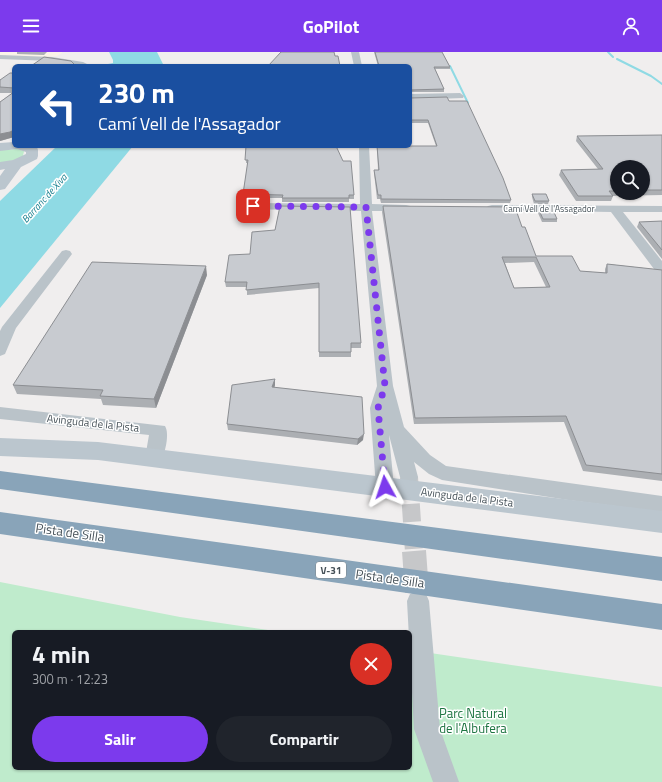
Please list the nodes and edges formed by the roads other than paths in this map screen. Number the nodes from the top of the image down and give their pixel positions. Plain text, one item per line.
1 (355, 52) edge
2 (0, 57) edge
3 (52, 59) junction
4 (84, 62) edge
5 (358, 64) edge
6 (460, 96) dead end
7 (412, 97) edge
8 (12, 146) edge
9 (0, 148) edge
10 (30, 148) edge
11 (364, 148) edge
12 (1, 176) edge
13 (244, 206) dead end
14 (366, 207) junction
15 (414, 208) edge
16 (477, 208) edge
17 (615, 209) junction
18 (662, 209) edge
19 (66, 254) dead end
20 (662, 270) edge
21 (0, 351) edge
22 (385, 386) junction
23 (0, 413) edge
24 (395, 426) junction
25 (0, 447) edge
26 (154, 458) junction
27 (409, 477) tunnel mouth
28 (0, 480) edge
29 (385, 487) junction
30 (568, 492) junction
31 (662, 504) edge
32 (528, 505) junction
33 (0, 522) edge
34 (662, 522) edge
35 (662, 569) edge
36 (418, 601) tunnel mouth
37 (662, 617) edge
38 (446, 782) edge

1 - 5 street
2 - 3 street
3 - 4 street
3 - 4 street
6 - 7 street
8 - 9 street
10 - 12 street
11 - 14 street
13 - 14 street
14 - 15 street
14 - 22 street
16 - 17 street, Camí Vell de l'Assagador
17 - 18 street, Camí Vell de l'Assagador
17 - 20 street
19 - 21 street
22 - 24 street
22 - 29 street
23 - 26 street, Avinguda de la Pista
24 - 27 street
24 - 30 street, Avinguda de la Pista
25 - 26 street, Avinguda de la Pista
26 - 29 street, Avinguda de la Pista
28 - 35 highway
29 - 32 street, Avinguda de la Pista
30 - 31 street, Avinguda de la Pista
30 - 32 street
32 - 34 street, Avinguda de la Pista
33 - 37 highway, Pista de Silla / V-31
36 - 38 street

